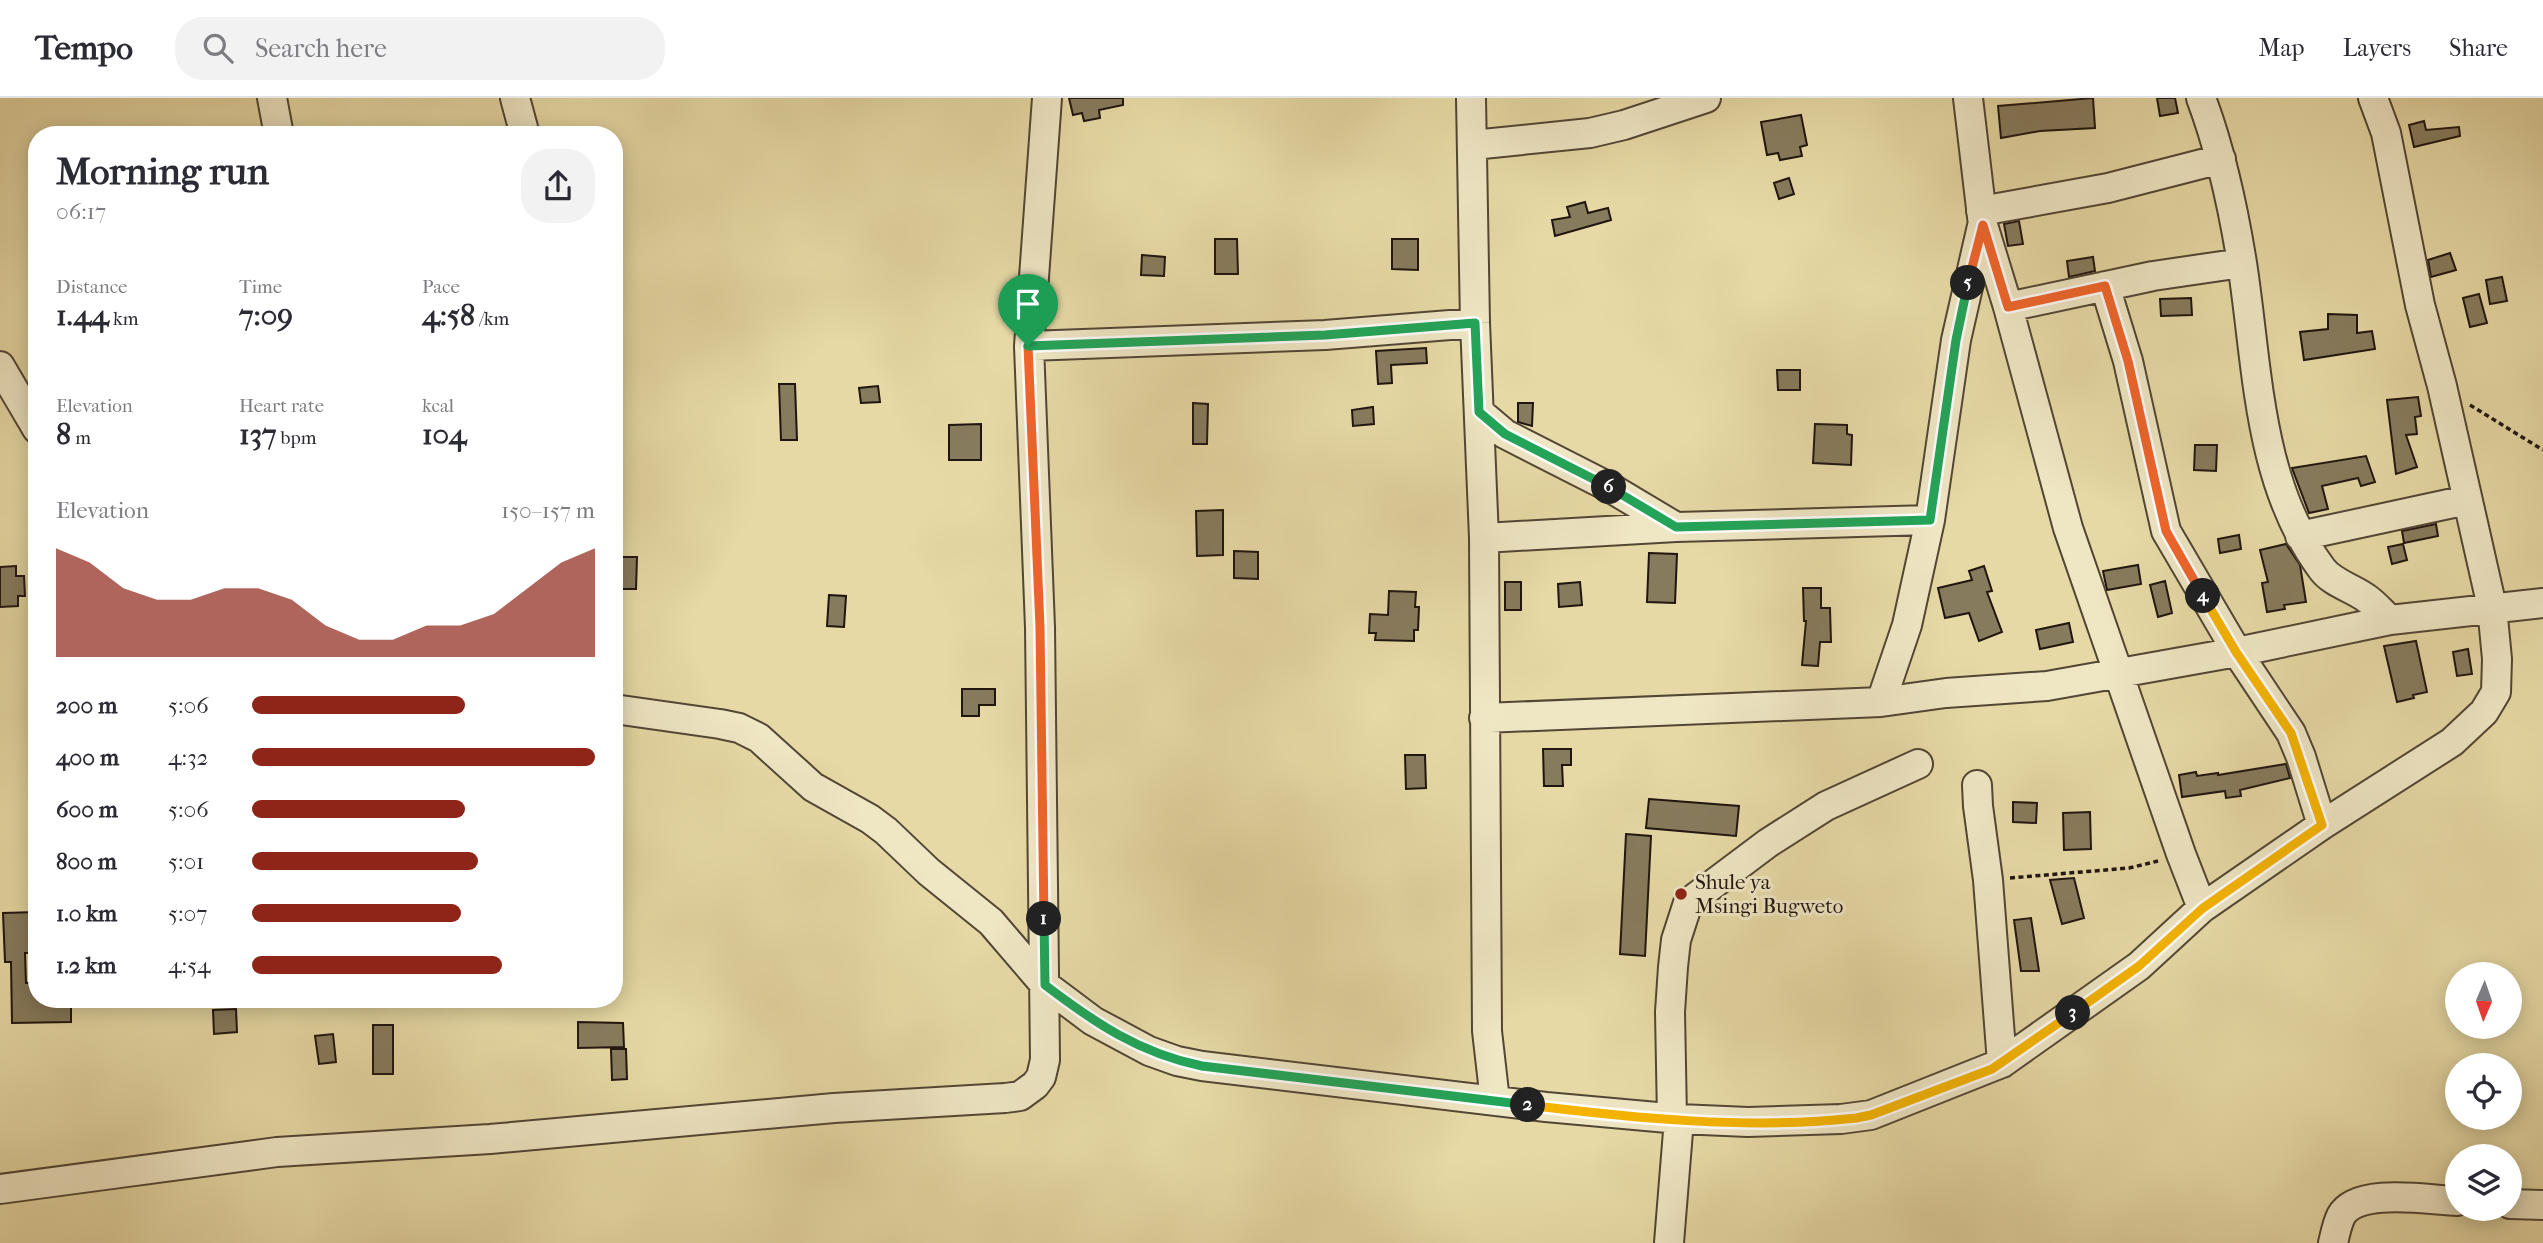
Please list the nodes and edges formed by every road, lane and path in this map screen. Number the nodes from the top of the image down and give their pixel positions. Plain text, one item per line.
1 (272, 98) edge
2 (515, 98) edge
3 (1047, 98) edge
4 (1471, 98) edge
5 (1706, 98) edge
6 (1968, 98) edge
7 (2201, 98) edge
8 (2373, 98) edge
9 (277, 126) edge
10 (523, 126) edge
11 (1473, 145) junction
12 (2221, 159) junction
13 (1982, 218) junction
14 (2242, 263) junction
15 (2105, 286) junction
16 (2008, 307) junction
17 (1475, 323) junction
18 (1028, 346) junction
19 (0, 366) edge
20 (2442, 386) junction
21 (1479, 412) junction
22 (28, 414) edge
23 (2543, 450) edge
24 (2467, 500) junction
25 (1930, 520) junction
26 (1676, 527) junction
27 (2300, 536) junction
28 (1484, 538) junction
29 (2543, 603) edge
30 (2492, 607) junction
31 (2390, 620) junction
32 (2236, 652) junction
33 (2117, 674) junction
34 (1881, 702) junction
35 (623, 710) edge
36 (1484, 718) junction
37 (1917, 764) dead end
38 (1977, 785) dead end
39 (2322, 825) junction
40 (2180, 854) junction
41 (1988, 880) junction
42 (2203, 908) junction
43 (1045, 985) junction
44 (2002, 1063) junction
45 (1494, 1101) junction
46 (1676, 1118) junction
47 (0, 1189) edge
48 (2445, 1201) edge
49 (2522, 1204) edge
50 (2543, 1205) edge
51 (1669, 1243) edge
52 (2333, 1243) edge

1 - 9 street
2 - 10 street
3 - 18 street
4 - 11 street
5 - 11 street
6 - 13 street
7 - 12 street
8 - 20 street
11 - 17 street
12 - 13 street
12 - 14 street
13 - 16 street
13 - 25 street
14 - 15 street
14 - 27 street
15 - 16 street
15 - 32 street
16 - 33 street
17 - 18 street
17 - 21 street
18 - 43 street
19 - 22 street
20 - 23 path
20 - 24 street
21 - 26 street
21 - 28 street
24 - 27 street
24 - 30 street
25 - 26 street
25 - 34 street
26 - 28 street
27 - 31 street
28 - 36 street
29 - 30 street
30 - 31 street
30 - 39 street
31 - 32 street
32 - 33 street
32 - 39 street
33 - 34 street
33 - 40 street
34 - 36 street
35 - 43 street
36 - 45 street
37 - 46 street
38 - 41 street
39 - 42 street
40 - 41 path
40 - 42 street
41 - 44 street
42 - 44 street
43 - 45 street
43 - 47 street
44 - 46 street
45 - 46 street
46 - 51 street
48 - 52 street
49 - 50 street

